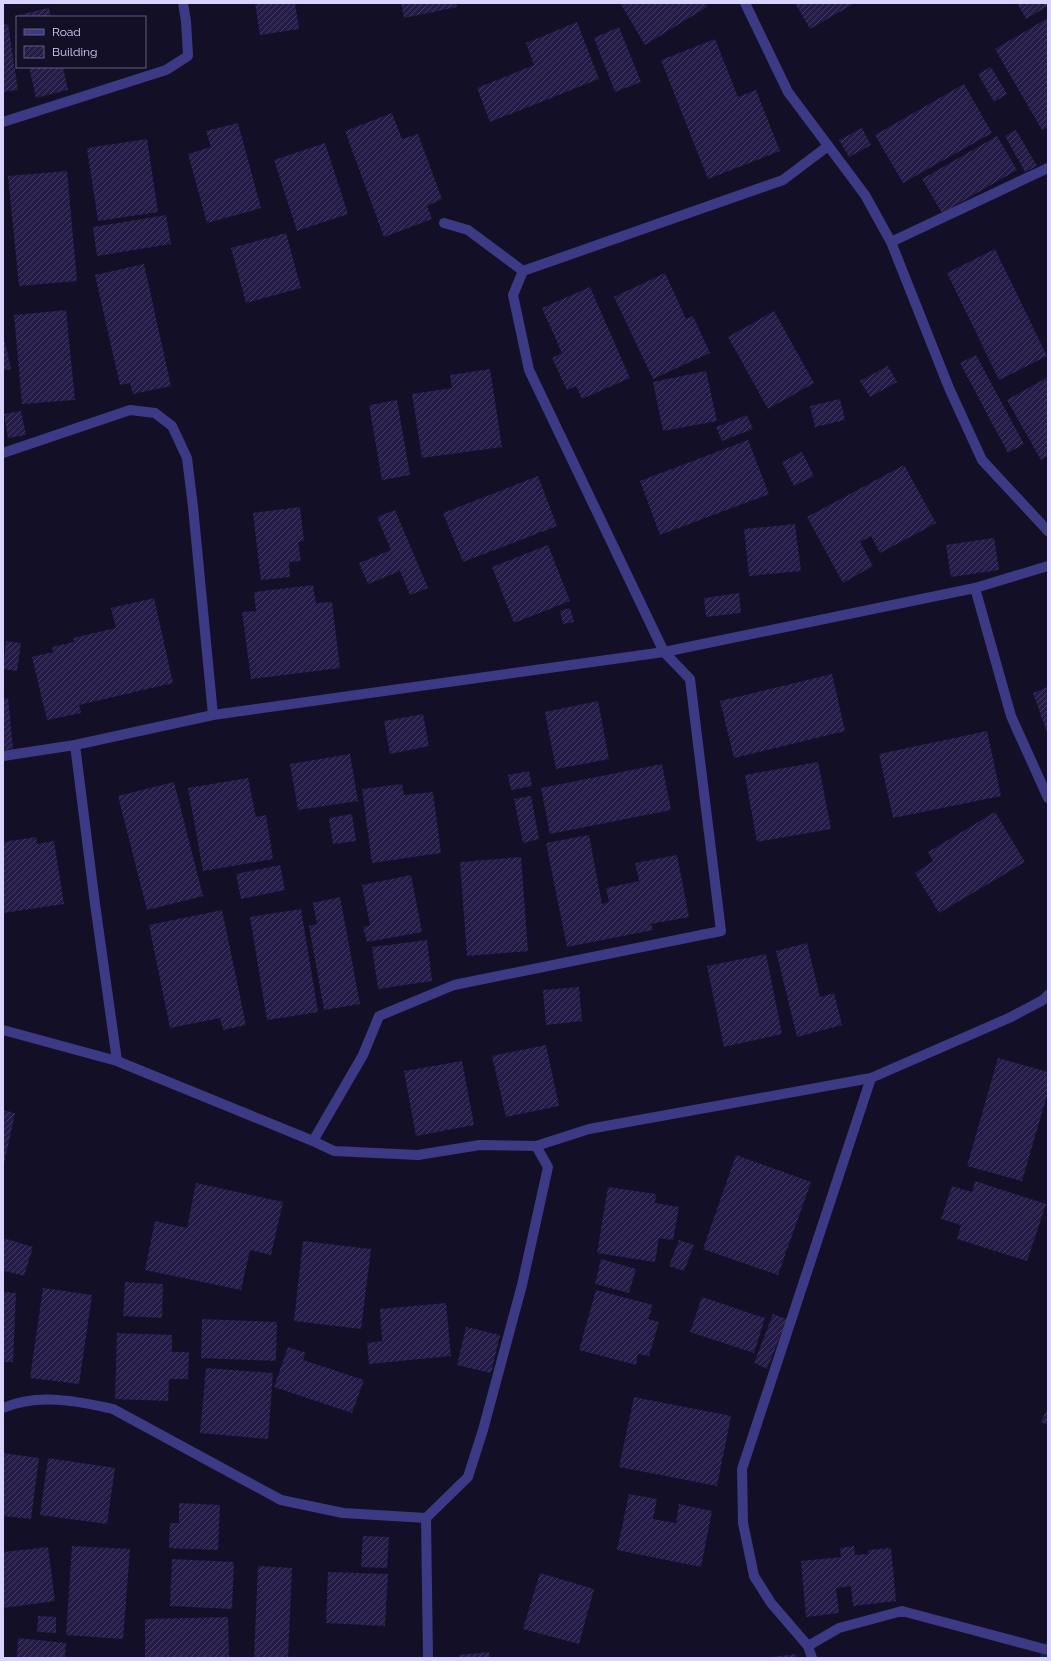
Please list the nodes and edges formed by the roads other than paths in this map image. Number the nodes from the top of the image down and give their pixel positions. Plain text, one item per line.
1 (183, 3) edge
2 (745, 3) edge
3 (3, 122) edge
4 (828, 146) junction
5 (1048, 168) edge
6 (444, 223) dead end
7 (891, 242) junction
8 (523, 271) junction
9 (3, 453) edge
10 (1048, 531) edge
11 (1048, 566) edge
12 (975, 588) junction
13 (664, 652) junction
14 (213, 715) junction
15 (75, 745) junction
16 (3, 756) edge
17 (1048, 798) edge
18 (1048, 995) edge
19 (3, 1030) edge
20 (117, 1061) junction
21 (871, 1078) junction
22 (313, 1141) junction
23 (536, 1146) junction
24 (3, 1408) edge
25 (426, 1518) junction
26 (808, 1646) junction
27 (1048, 1650) edge
28 (428, 1658) edge
29 (812, 1658) edge

1 - 3 street
2 - 4 street
4 - 7 street
4 - 8 street
5 - 7 street
6 - 8 street
7 - 10 street
8 - 13 street
9 - 14 street
11 - 12 street
12 - 13 street
12 - 17 street
13 - 14 street
13 - 22 street
14 - 15 street
15 - 16 street
15 - 20 street
18 - 21 street
19 - 20 street
20 - 22 street
21 - 23 street
21 - 26 street
22 - 23 street
23 - 25 street
24 - 25 street
25 - 28 street
26 - 27 street
26 - 29 street

